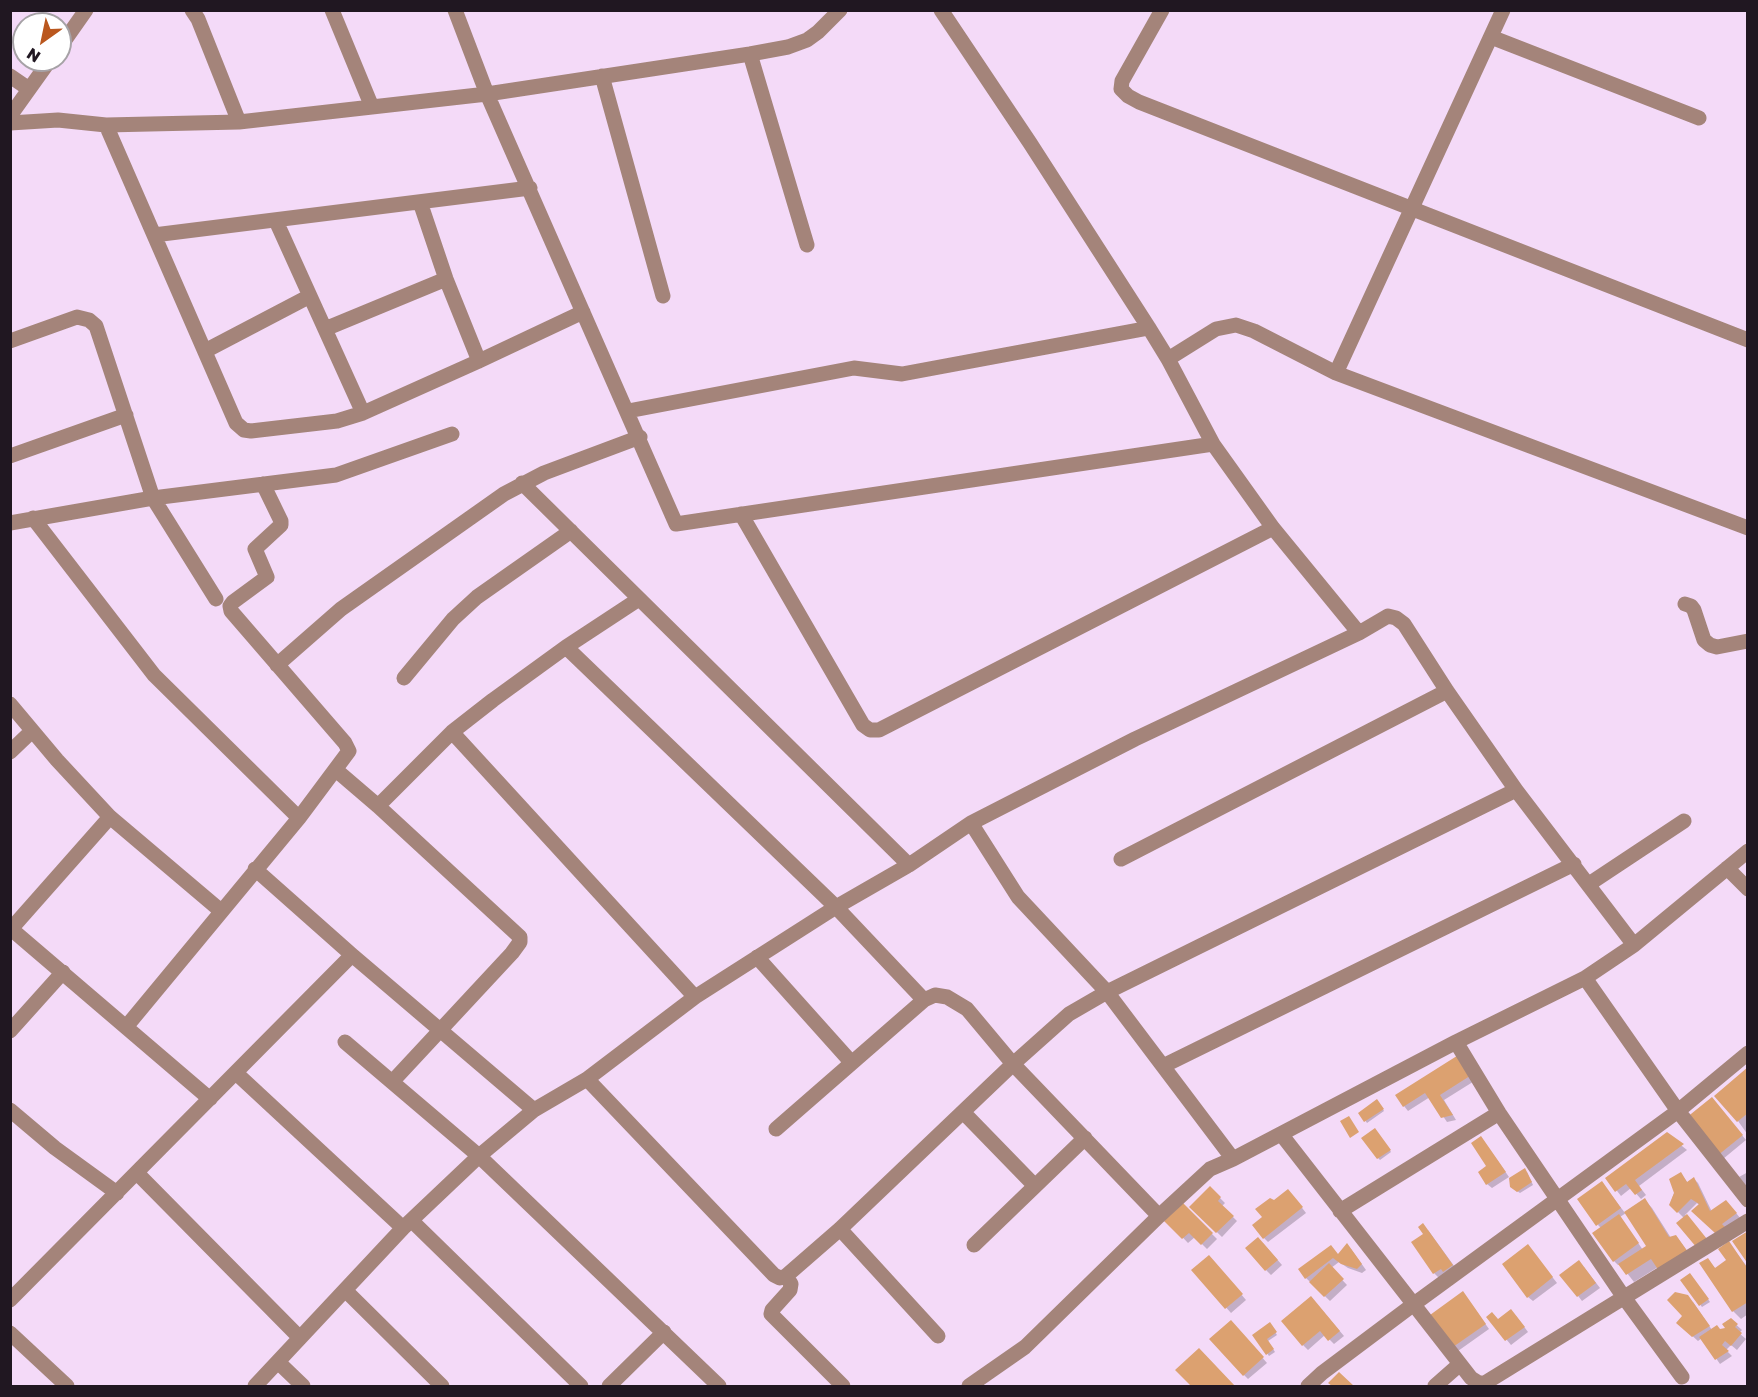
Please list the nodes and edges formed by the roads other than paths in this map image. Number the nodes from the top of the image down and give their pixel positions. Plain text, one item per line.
1 (192, 10) edge
2 (332, 10) edge
3 (455, 10) edge
4 (840, 10) edge
5 (941, 10) edge
6 (1162, 10) edge
7 (1503, 10) edge
8 (82, 12) edge
9 (72, 28) edge
10 (1491, 37) junction
11 (750, 54) junction
12 (42, 72) edge
13 (10, 76) edge
14 (602, 76) junction
15 (29, 90) junction
16 (487, 94) junction
17 (372, 107) junction
18 (10, 116) edge
19 (1699, 118) dead end
20 (239, 122) junction
21 (10, 123) edge
22 (105, 125) junction
23 (530, 188) junction
24 (420, 202) junction
25 (1411, 207) junction
26 (276, 221) junction
27 (154, 235) junction
28 (807, 245) dead end
29 (446, 279) junction
30 (310, 296) junction
31 (663, 296) dead end
32 (583, 312) junction
33 (1149, 328) junction
34 (325, 329) junction
35 (1748, 340) edge
36 (10, 341) edge
37 (205, 351) junction
38 (1168, 359) junction
39 (479, 361) junction
40 (1336, 373) junction
41 (628, 411) junction
42 (363, 413) junction
43 (126, 415) junction
44 (452, 434) dead end
45 (640, 437) junction
46 (1213, 444) junction
47 (10, 456) edge
48 (522, 483) junction
49 (263, 484) junction
50 (153, 498) junction
51 (741, 514) junction
52 (33, 518) junction
53 (10, 523) edge
54 (1273, 528) junction
55 (1748, 528) edge
56 (571, 531) junction
57 (216, 599) dead end
58 (639, 599) junction
59 (1684, 604) dead end
60 (1359, 633) junction
61 (1748, 641) edge
62 (566, 647) junction
63 (277, 665) junction
64 (404, 678) dead end
65 (1447, 691) junction
66 (10, 704) edge
67 (32, 731) junction
68 (452, 732) junction
69 (10, 752) edge
70 (336, 770) junction
71 (1516, 790) junction
72 (378, 806) junction
73 (110, 817) junction
74 (299, 818) junction
75 (1684, 820) dead end
76 (971, 823) junction
77 (1748, 852) edge
78 (1121, 859) dead end
79 (1574, 864) junction
80 (909, 865) junction
81 (1727, 868) junction
82 (255, 869) junction
83 (1589, 884) junction
84 (1748, 889) edge
85 (836, 907) junction
86 (221, 910) junction
87 (11, 928) edge
88 (1634, 945) junction
89 (352, 955) junction
90 (757, 957) junction
91 (63, 972) junction
92 (1585, 978) junction
93 (1107, 992) junction
94 (695, 997) junction
95 (924, 1000) junction
96 (126, 1027) junction
97 (440, 1030) junction
98 (10, 1031) edge
99 (345, 1042) dead end
100 (1456, 1042) junction
101 (1748, 1053) edge
102 (851, 1062) junction
103 (1013, 1064) junction
104 (1162, 1066) junction
105 (236, 1073) junction
106 (586, 1079) junction
107 (392, 1082) junction
108 (210, 1099) junction
109 (10, 1110) edge
110 (534, 1110) junction
111 (1678, 1111) junction
112 (963, 1112) junction
113 (1499, 1113) junction
114 (776, 1129) dead end
115 (1281, 1134) junction
116 (1085, 1138) junction
117 (479, 1156) junction
118 (1233, 1159) junction
119 (137, 1173) junction
120 (1035, 1186) junction
121 (117, 1193) junction
122 (1557, 1198) junction
123 (1748, 1200) edge
124 (1340, 1211) junction
125 (1160, 1215) junction
126 (1748, 1221) edge
127 (407, 1225) junction
128 (840, 1229) junction
129 (974, 1245) dead end
130 (786, 1276) junction
131 (345, 1290) junction
132 (1623, 1296) junction
133 (10, 1300) edge
134 (1414, 1304) junction
135 (664, 1332) junction
136 (10, 1333) edge
137 (938, 1336) dead end
138 (300, 1338) junction
139 (278, 1362) junction
140 (1460, 1364) junction
141 (1682, 1377) dead end
142 (68, 1386) edge
143 (255, 1386) edge
144 (303, 1386) edge
145 (442, 1386) edge
146 (581, 1386) edge
147 (609, 1386) edge
148 (719, 1386) edge
149 (843, 1386) edge
150 (969, 1386) edge
151 (1308, 1386) edge
152 (1435, 1386) edge

1 - 20 street
2 - 17 street
3 - 16 street
4 - 11 street
5 - 33 street
6 - 25 street
7 - 10 street
8 - 9 street
10 - 19 street
10 - 25 street
11 - 14 street
11 - 28 street
12 - 15 street
13 - 15 street
14 - 16 street
14 - 31 street
15 - 18 street
16 - 17 street
16 - 23 street
17 - 20 street
20 - 22 street
21 - 22 street
22 - 27 street
23 - 24 street
23 - 32 street
24 - 26 street
24 - 29 street
25 - 35 street
25 - 40 street
26 - 27 street
26 - 30 street
27 - 37 street
29 - 34 street
29 - 39 street
30 - 34 street
30 - 37 street
32 - 39 street
32 - 41 street
33 - 38 street
33 - 41 street
34 - 42 street
36 - 43 street
37 - 42 street
38 - 40 street
38 - 46 street
39 - 42 street
40 - 55 street
41 - 45 street
43 - 47 street
43 - 50 street
44 - 49 street
45 - 48 street
45 - 51 street
46 - 51 street
46 - 54 street
48 - 56 street
48 - 63 street
49 - 50 street
49 - 63 street
50 - 52 street
50 - 57 street
51 - 54 street
52 - 53 street
52 - 74 street
54 - 60 street
56 - 58 street
56 - 64 street
58 - 62 street
58 - 80 street
59 - 61 street
60 - 65 street
60 - 76 street
62 - 68 street
62 - 85 street
63 - 70 street
65 - 71 street
65 - 78 street
66 - 67 street
67 - 69 street
67 - 73 street
68 - 72 street
68 - 94 street
70 - 72 street
70 - 74 street
71 - 79 street
71 - 93 street
72 - 97 street
73 - 86 street
73 - 87 street
74 - 82 street
75 - 83 street
76 - 80 street
76 - 93 street
77 - 81 street
79 - 83 street
79 - 104 street
80 - 85 street
81 - 84 street
81 - 88 street
82 - 86 street
82 - 89 street
83 - 88 street
85 - 90 street
85 - 95 street
86 - 96 street
87 - 91 street
88 - 92 street
89 - 97 street
89 - 105 street
90 - 94 street
90 - 102 street
91 - 96 street
91 - 98 street
92 - 100 street
92 - 111 street
93 - 103 street
93 - 104 street
94 - 106 street
95 - 102 street
95 - 103 street
96 - 108 street
97 - 107 street
97 - 110 street
99 - 107 street
100 - 113 street
100 - 115 street
101 - 111 street
102 - 114 street
103 - 112 street
103 - 116 street
104 - 118 street
105 - 108 street
105 - 127 street
106 - 110 street
106 - 130 street
107 - 117 street
108 - 119 street
109 - 121 street
110 - 117 street
111 - 122 street
111 - 123 street
112 - 120 street
112 - 128 street
113 - 122 street
113 - 124 street
115 - 118 street
115 - 124 street
116 - 120 street
116 - 125 street
117 - 127 street
117 - 135 street
118 - 125 street
119 - 121 street
119 - 138 street
120 - 129 street
121 - 133 street
122 - 132 street
122 - 134 street
124 - 134 street
125 - 150 street
126 - 132 street
127 - 131 street
127 - 146 street
128 - 130 street
128 - 137 street
130 - 149 street
131 - 138 street
131 - 145 street
132 - 140 street
132 - 141 street
134 - 140 street
134 - 151 street
135 - 147 street
135 - 148 street
136 - 142 street
138 - 139 street
139 - 143 street
139 - 144 street
140 - 152 street

